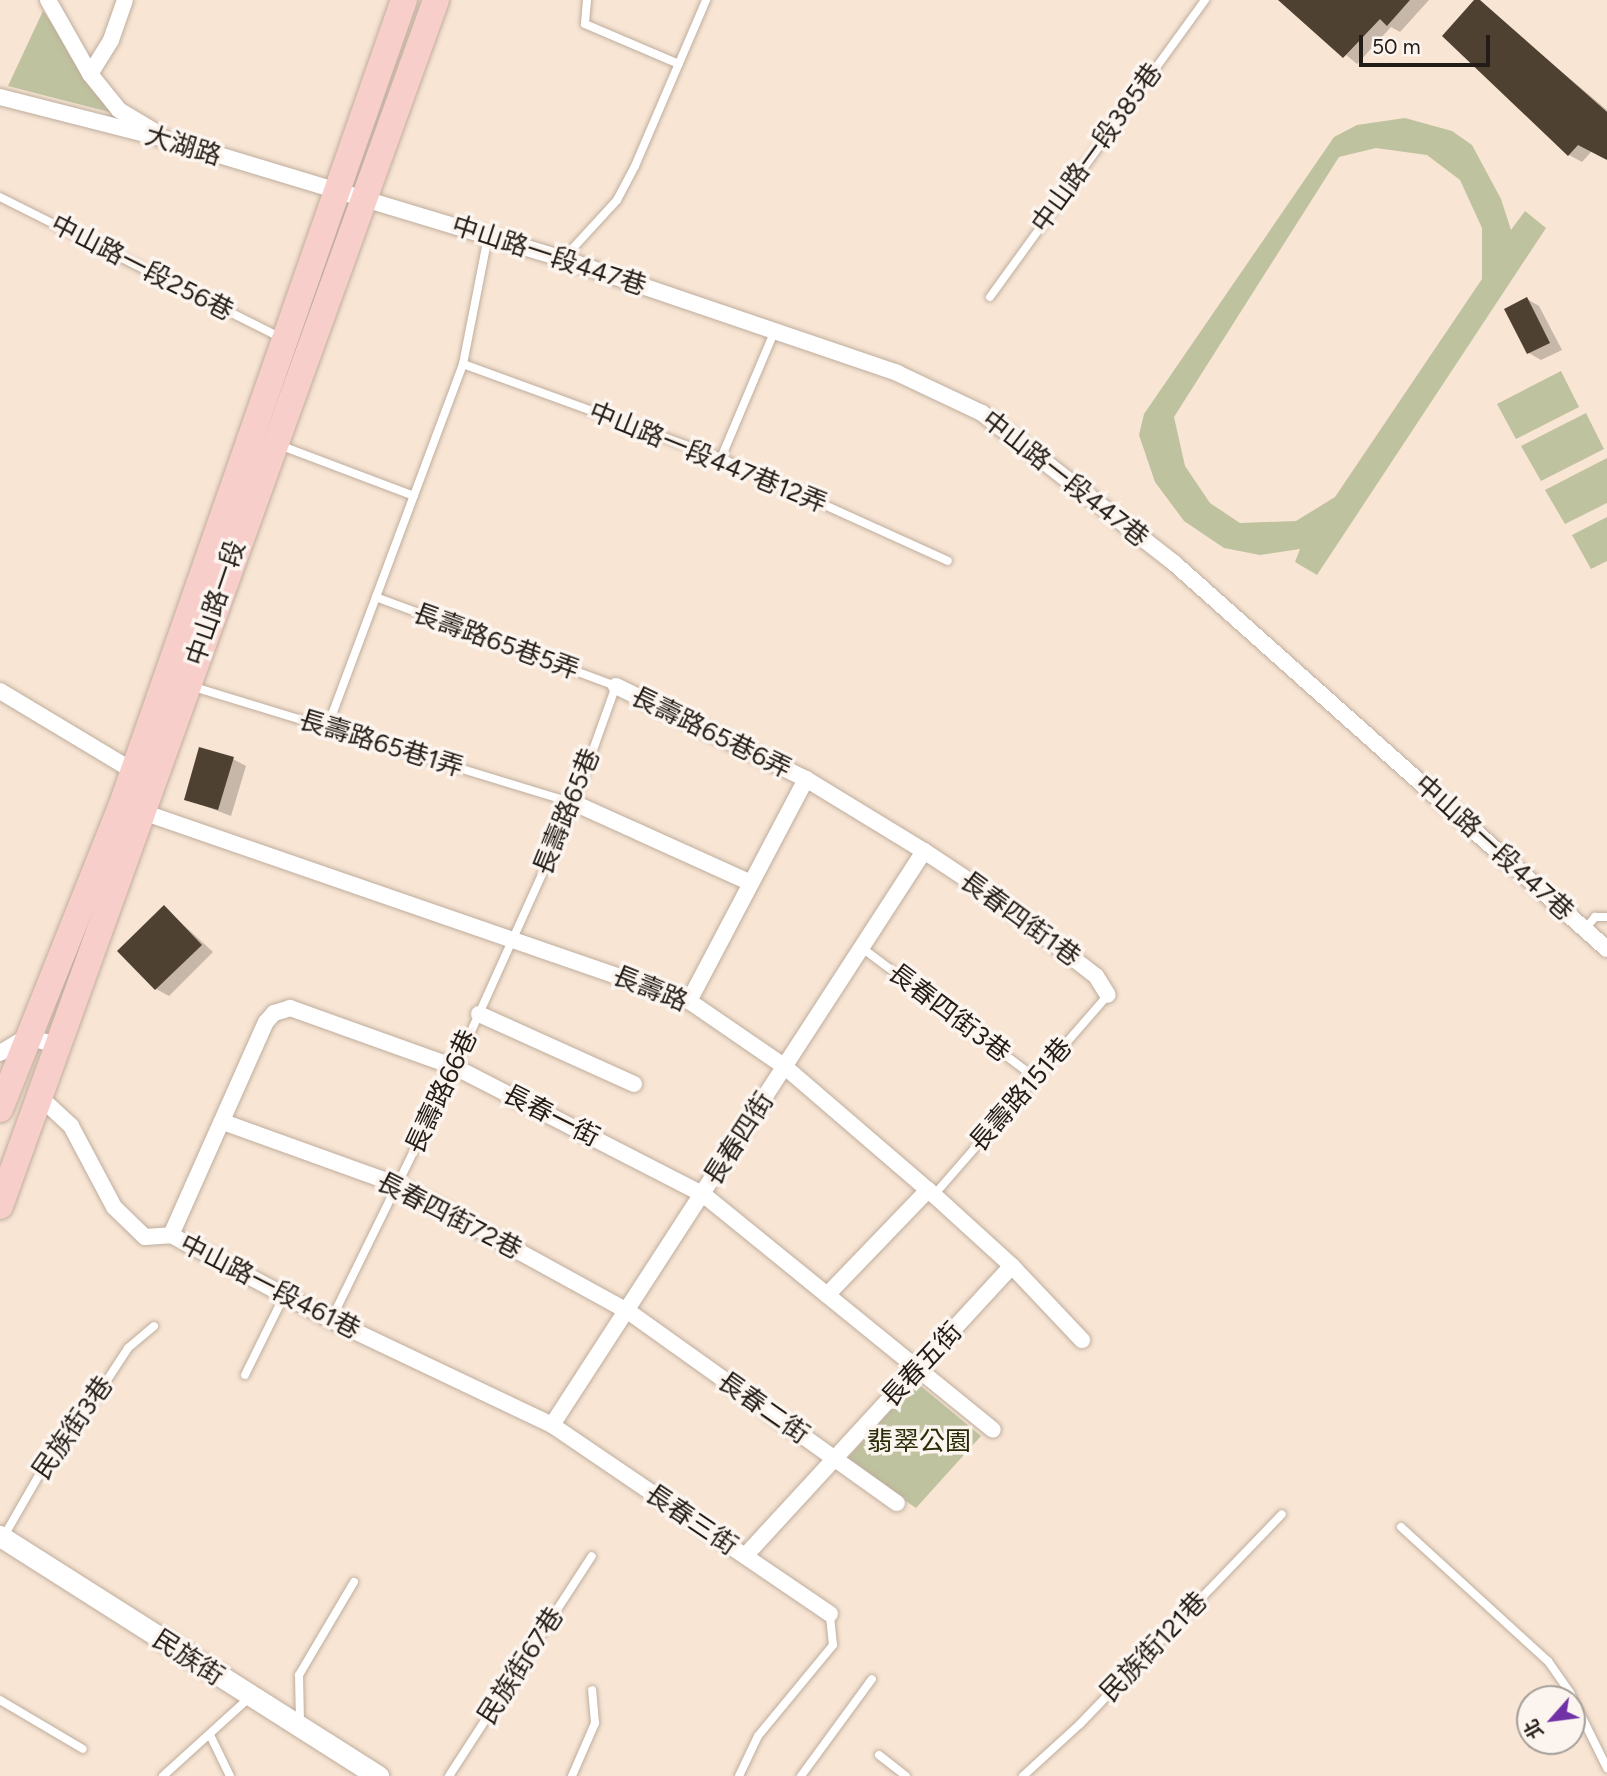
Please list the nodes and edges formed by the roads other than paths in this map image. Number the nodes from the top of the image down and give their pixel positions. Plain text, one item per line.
1 (48, 0) edge
2 (125, 0) edge
3 (404, 0) edge
4 (436, 0) edge
5 (587, 0) edge
6 (706, 0) edge
7 (1205, 0) edge
8 (679, 64) junction
9 (90, 74) junction
10 (0, 97) edge
11 (169, 140) junction
12 (337, 189) junction
13 (0, 197) edge
14 (364, 199) junction
15 (488, 236) junction
16 (563, 259) junction
17 (989, 297) dead end
18 (775, 330) junction
19 (285, 340) junction
20 (463, 364) junction
21 (272, 443) junction
22 (721, 458) junction
23 (414, 496) junction
24 (948, 561) dead end
25 (376, 597) junction
26 (187, 685) junction
27 (616, 686) junction
28 (0, 691) edge
29 (327, 728) junction
30 (133, 771) junction
31 (806, 779) junction
32 (574, 803) junction
33 (133, 809) junction
34 (924, 851) junction
35 (751, 883) junction
36 (1607, 917) edge
37 (1585, 929) junction
38 (514, 937) junction
39 (862, 948) junction
40 (1607, 949) edge
41 (1108, 995) joint
42 (689, 1001) junction
43 (479, 1014) junction
44 (27, 1037) junction
45 (57, 1045) junction
46 (0, 1053) edge
47 (455, 1067) junction
48 (785, 1067) junction
49 (1036, 1078) junction
50 (634, 1084) dead end
51 (41, 1098) junction
52 (0, 1109) edge
53 (223, 1122) junction
54 (398, 1185) junction
55 (931, 1192) junction
56 (704, 1195) junction
57 (0, 1206) edge
58 (171, 1236) junction
59 (1013, 1266) junction
60 (286, 1292) junction
61 (827, 1295) junction
62 (629, 1312) junction
63 (331, 1320) junction
64 (153, 1326) dead end
65 (1082, 1340) dead end
66 (918, 1369) junction
67 (245, 1375) dead end
68 (552, 1425) junction
69 (993, 1430) dead end
70 (835, 1459) junction
71 (897, 1503) dead end
72 (1282, 1514) dead end
73 (1401, 1527) dead end
74 (1, 1539) edge
75 (592, 1556) dead end
76 (745, 1556) junction
77 (354, 1582) dead end
78 (830, 1615) joint
79 (872, 1679) dead end
80 (592, 1690) dead end
81 (249, 1698) junction
82 (0, 1700) edge
83 (300, 1729) junction
84 (211, 1737) junction
85 (83, 1749) dead end
86 (879, 1755) dead end
87 (1607, 1768) edge
88 (163, 1776) edge
89 (230, 1776) edge
90 (378, 1776) edge
91 (449, 1776) edge
92 (572, 1776) edge
93 (739, 1776) edge
94 (801, 1776) edge
95 (906, 1776) edge
96 (1023, 1776) edge

1 - 9 street
2 - 9 street
3 - 12 main road, 中山路一段
4 - 14 main road, 中山路一段
5 - 8 lane
6 - 8 lane
7 - 17 lane, 中山路一段385巷
8 - 16 lane
9 - 11 street
10 - 11 street, 大湖路
11 - 12 street, 大湖路
12 - 14 street, 大湖路
12 - 19 main road, 中山路一段
13 - 19 lane, 中山路一段256巷
14 - 15 street, 中山路一段447巷
14 - 21 main road, 中山路一段
15 - 16 street, 中山路一段447巷
15 - 20 lane
16 - 18 street, 中山路一段447巷
18 - 22 lane
18 - 37 street, 中山路一段447巷
19 - 30 main road, 中山路一段
20 - 22 lane, 中山路一段447巷12弄
20 - 23 lane
21 - 23 lane
21 - 26 main road, 中山路一段
22 - 24 lane, 中山路一段447巷12弄
23 - 25 lane
25 - 27 lane, 長壽路65巷5弄
25 - 29 lane
26 - 29 lane, 長壽路65巷1弄
26 - 33 main road, 中山路一段
27 - 31 street, 長壽路65巷6弄
27 - 32 lane, 長壽路65巷
28 - 30 street
29 - 32 lane, 長壽路65巷1弄
30 - 33 main road, 中山路一段
31 - 34 street, 長壽路65巷6弄
31 - 35 street
32 - 35 street
32 - 38 lane, 長壽路65巷
33 - 38 street, 長壽路
33 - 44 main road, 中山路一段
33 - 45 main road, 中山路一段
34 - 39 street, 長春四街
34 - 41 street, 長春四街1巷
35 - 42 street
36 - 37 lane
37 - 40 street, 中山路一段447巷
38 - 42 street, 長壽路
38 - 43 lane, 長壽路66巷
39 - 48 street, 長春四街
39 - 49 lane, 長春四街3巷
41 - 49 lane, 長壽路151巷
42 - 48 street, 長壽路
43 - 47 lane, 長壽路66巷
43 - 50 street
44 - 45 street
44 - 46 street
44 - 52 main road, 中山路一段
45 - 51 main road, 中山路一段
47 - 53 street, 長春一街
47 - 54 lane, 長壽路66巷
47 - 56 street, 長春一街
48 - 55 street, 長壽路
48 - 56 street, 長春四街
49 - 55 lane, 長壽路151巷
51 - 57 main road, 中山路一段
51 - 58 street, 中山路一段461巷
53 - 54 street, 長春四街72巷
53 - 58 street, 長春一街
54 - 62 street, 長春四街72巷
54 - 63 lane, 長壽路66巷
55 - 59 street, 長壽路
55 - 61 street
56 - 61 street, 長春一街
56 - 62 street, 長春四街
58 - 60 street, 中山路一段461巷
59 - 65 street, 長壽路
59 - 66 street, 長春五街
60 - 63 street, 中山路一段461巷
60 - 67 lane
61 - 66 street, 長春一街
62 - 68 street, 長春四街
62 - 70 street, 長春二街
63 - 68 street, 中山路一段461巷
64 - 74 lane, 民族街3巷
66 - 69 street, 長春一街
66 - 70 street, 長春五街
68 - 76 street, 長春三街
70 - 71 street, 長春二街
70 - 76 street, 長春五街
72 - 96 lane, 民族街121巷
73 - 87 lane
74 - 81 street, 民族街
75 - 91 lane, 民族街67巷
76 - 78 street, 長春三街
77 - 83 lane
78 - 93 lane
79 - 94 lane
80 - 92 lane
81 - 83 street, 民族街
81 - 84 lane
82 - 85 lane
83 - 90 street, 民族街
84 - 88 lane
84 - 89 lane
86 - 95 lane

